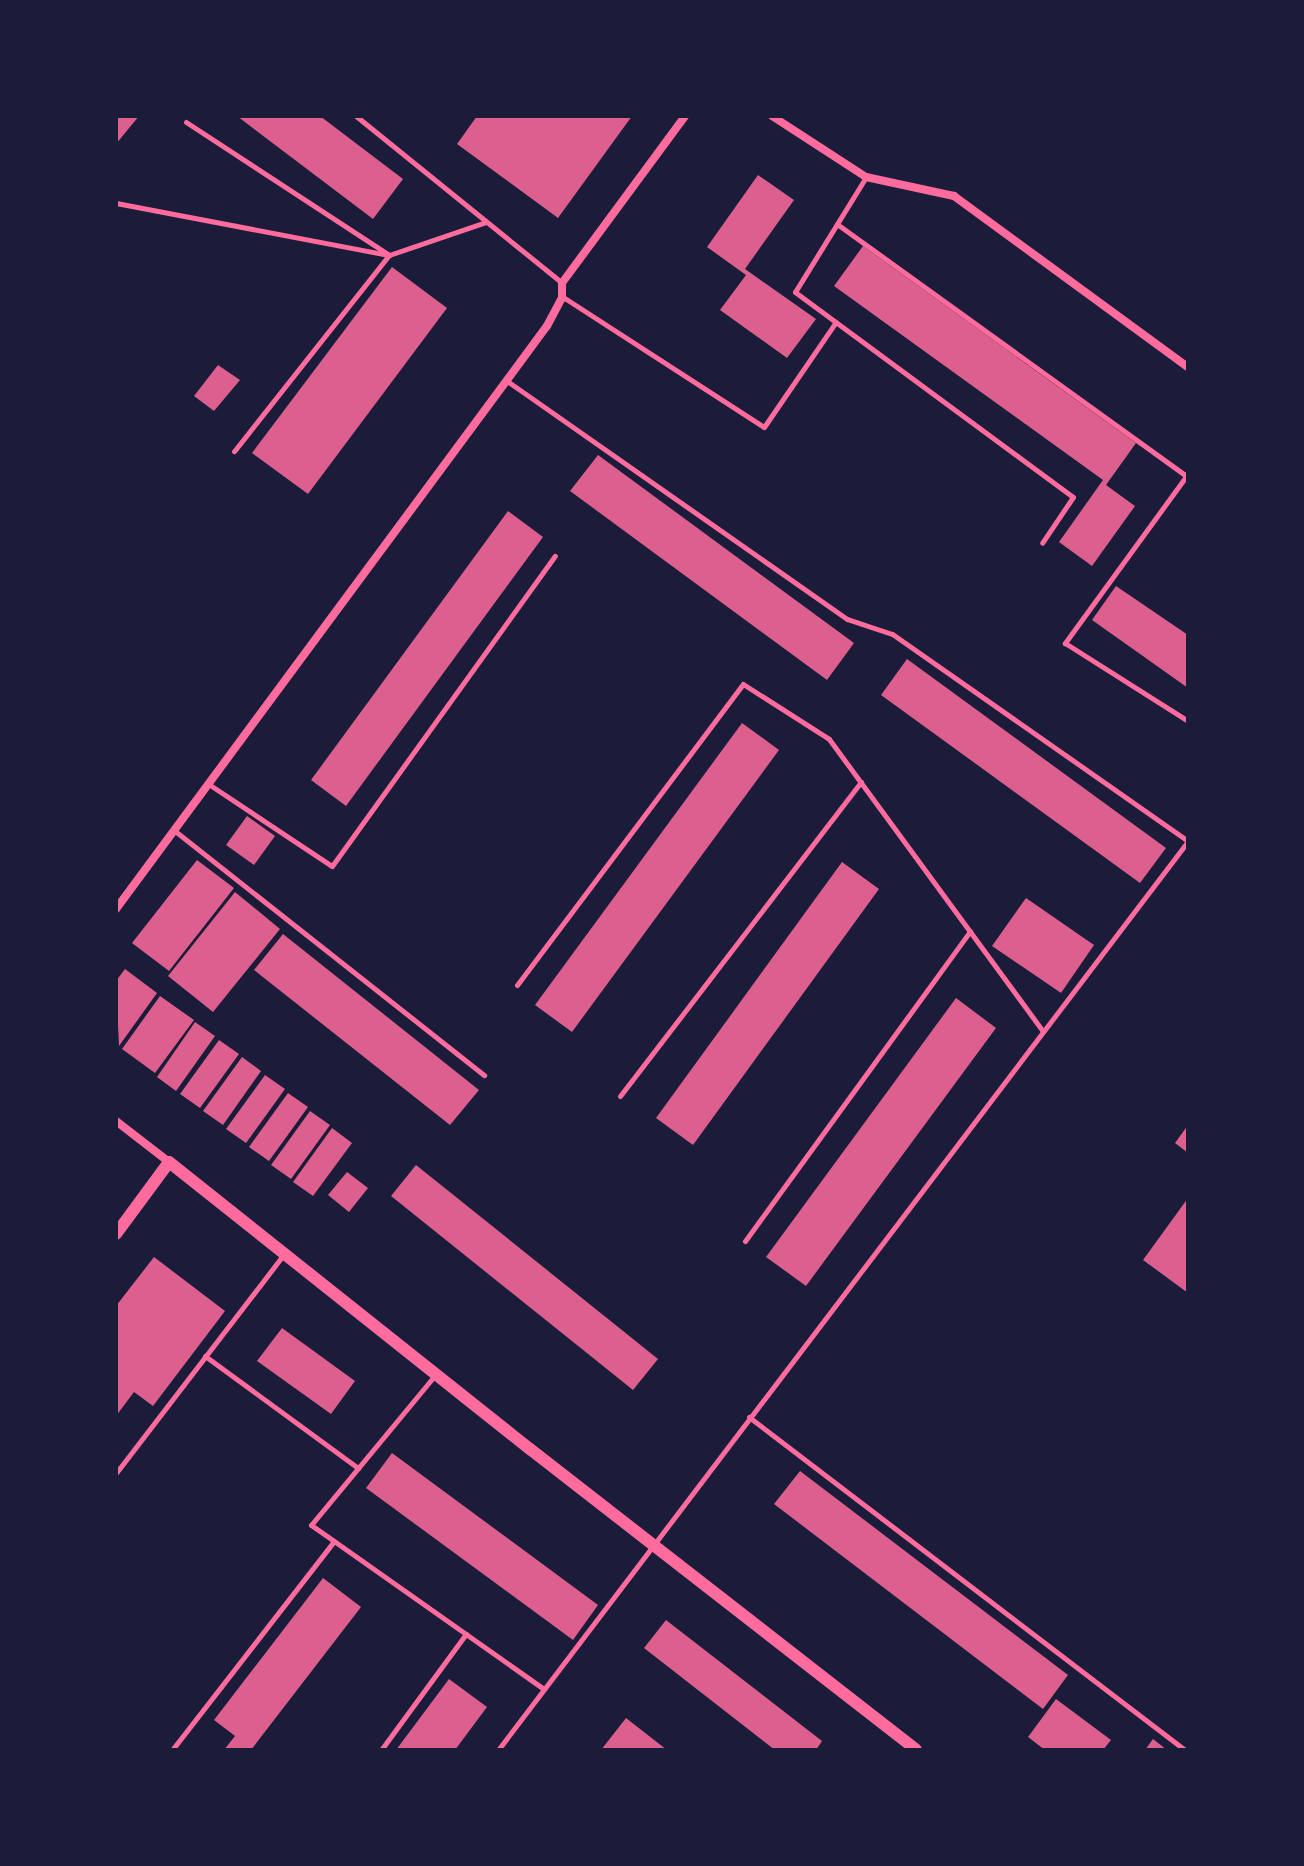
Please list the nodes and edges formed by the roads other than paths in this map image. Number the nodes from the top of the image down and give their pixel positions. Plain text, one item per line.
1 (356, 116) edge
2 (685, 116) edge
3 (772, 116) edge
4 (186, 122) dead end
5 (866, 177) junction
6 (116, 203) edge
7 (486, 222) junction
8 (837, 224) junction
9 (389, 255) junction
10 (562, 283) junction
11 (562, 298) junction
12 (836, 322) junction
13 (1188, 367) edge
14 (507, 381) junction
15 (234, 451) dead end
16 (1187, 475) edge
17 (1042, 543) dead end
18 (555, 556) dead end
19 (1188, 721) edge
20 (861, 782) junction
21 (210, 785) junction
22 (175, 831) junction
23 (116, 909) edge
24 (970, 931) junction
25 (517, 985) dead end
26 (1043, 1031) junction
27 (484, 1075) dead end
28 (620, 1096) dead end
29 (116, 1121) edge
30 (169, 1162) junction
31 (116, 1234) edge
32 (745, 1241) dead end
33 (283, 1254) junction
34 (205, 1356) junction
35 (435, 1375) junction
36 (749, 1417) junction
37 (358, 1468) junction
38 (116, 1473) edge
39 (334, 1541) junction
40 (651, 1544) junction
41 (466, 1634) junction
42 (544, 1689) junction
43 (172, 1750) edge
44 (381, 1750) edge
45 (498, 1750) edge
46 (916, 1750) edge
47 (1185, 1750) edge

1 - 7 lane
2 - 10 street
3 - 5 street
4 - 9 lane
5 - 8 lane
5 - 13 street
6 - 9 lane
7 - 9 lane
7 - 10 lane
8 - 12 lane
8 - 16 lane
9 - 15 lane
10 - 11 street
11 - 12 lane
11 - 14 street
12 - 17 lane
14 - 21 street
14 - 26 lane
16 - 19 lane
18 - 21 lane
20 - 24 lane
20 - 25 lane
20 - 28 lane
21 - 22 street
22 - 23 street
22 - 27 lane
24 - 26 lane
24 - 32 lane
26 - 36 lane
29 - 30 street
30 - 31 street
30 - 33 street
33 - 34 lane
33 - 35 street
34 - 37 lane
34 - 38 lane
35 - 37 lane
35 - 40 street
36 - 40 lane
36 - 47 lane
37 - 39 lane
39 - 41 lane
39 - 43 lane
40 - 42 lane
40 - 46 street
41 - 42 lane
41 - 44 lane
42 - 45 lane

